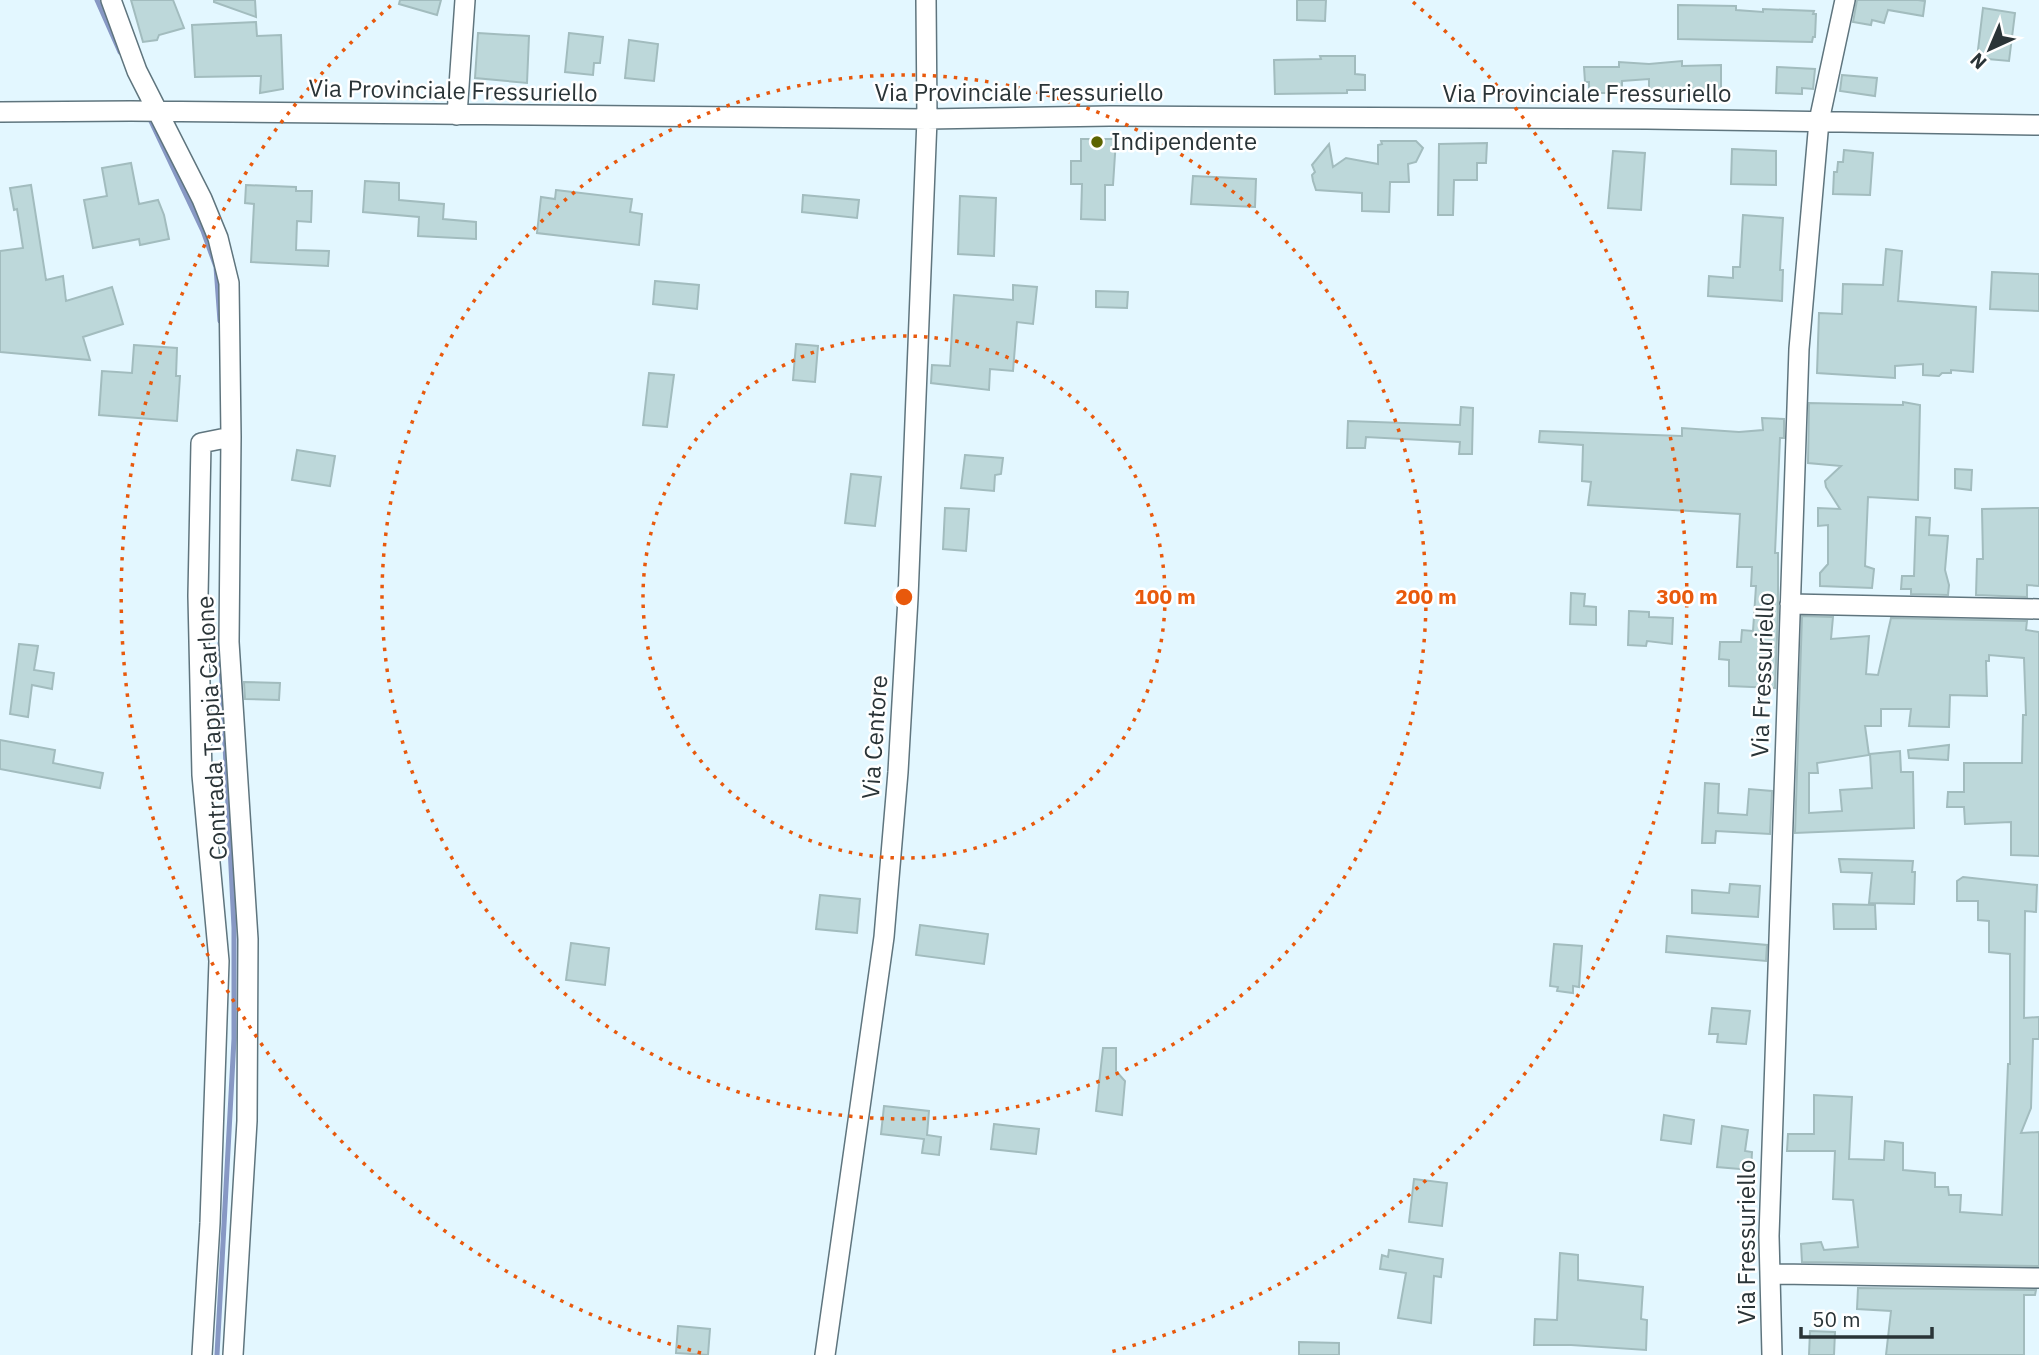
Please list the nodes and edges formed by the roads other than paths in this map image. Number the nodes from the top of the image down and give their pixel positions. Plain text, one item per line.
1 (111, 0) edge
2 (465, 0) edge
3 (926, 0) edge
4 (1845, 0) edge
5 (0, 112) edge
6 (158, 113) junction
7 (457, 116) junction
8 (927, 119) junction
9 (1819, 121) junction
10 (2039, 125) edge
11 (231, 437) junction
12 (1790, 604) junction
13 (2039, 609) edge
14 (1770, 1274) junction
15 (2039, 1278) edge
16 (202, 1355) edge
17 (233, 1355) edge
18 (825, 1355) edge
19 (1772, 1355) edge

1 - 6 street, Contrada Tappia Carlone
2 - 7 street
3 - 8 street, Via Centore
4 - 9 street, Via Fressuriello
5 - 6 street, Via Provinciale Fressuriello
6 - 7 street, Via Provinciale Fressuriello
6 - 11 street, Contrada Tappia Carlone
7 - 8 street, Via Provinciale Fressuriello
8 - 9 street, Via Provinciale Fressuriello
8 - 18 street, Via Centore
9 - 10 street, Via Provinciale Fressuriello
9 - 12 street, Via Fressuriello
11 - 16 street
11 - 17 street, Contrada Tappia Carlone
12 - 13 street
12 - 14 street, Via Fressuriello
14 - 15 street
14 - 19 street, Via Fressuriello

